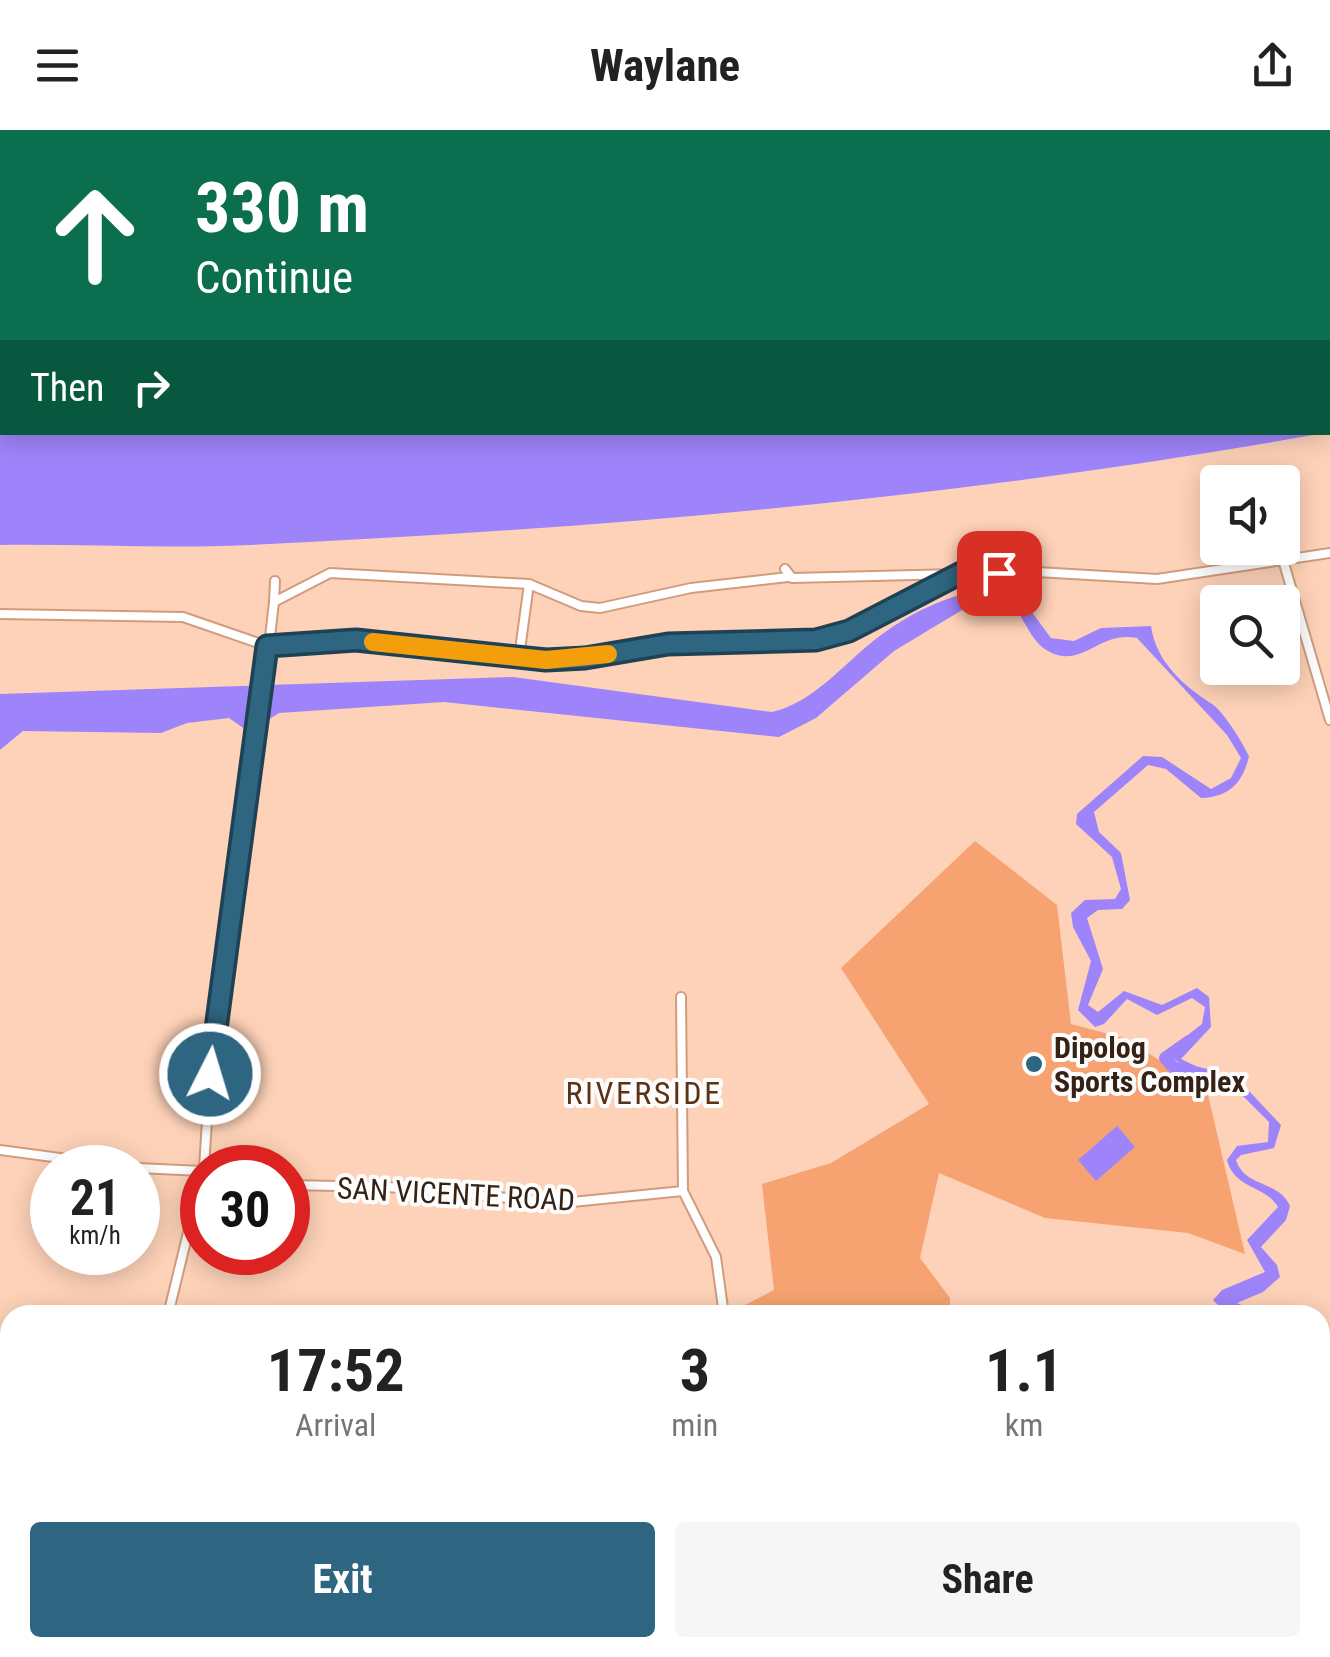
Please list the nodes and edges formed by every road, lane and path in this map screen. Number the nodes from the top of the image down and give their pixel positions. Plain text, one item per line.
1 (1330, 554) edge
2 (1300, 557) edge
3 (1250, 565) edge
4 (1285, 565) edge
5 (961, 573) junction
6 (275, 581) dead end
7 (529, 584) junction
8 (274, 602) junction
9 (0, 614) edge
10 (268, 646) junction
11 (519, 657) junction
12 (1328, 702) edge
13 (1330, 720) edge
14 (681, 997) dead end
15 (204, 1145) edge
16 (0, 1150) edge
17 (30, 1154) edge
18 (310, 1185) edge
19 (684, 1191) junction
20 (180, 1266) edge
21 (170, 1305) edge
22 (723, 1305) edge

1 - 2 street
3 - 5 street
4 - 12 street
5 - 7 street
5 - 11 street
6 - 8 street
7 - 8 street
7 - 11 street
8 - 10 street
9 - 10 street
10 - 11 street
10 - 15 street
12 - 13 street
14 - 19 street
16 - 17 street
18 - 19 street, SAN VICENTE ROAD
19 - 22 street
20 - 21 street

